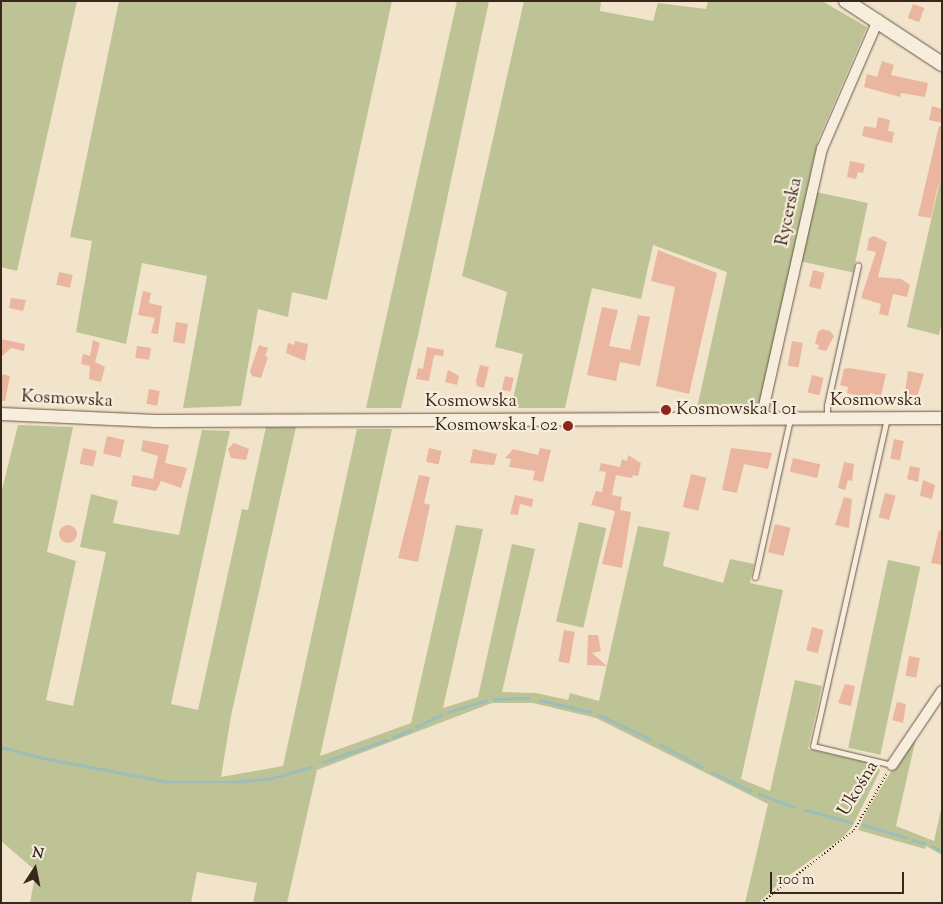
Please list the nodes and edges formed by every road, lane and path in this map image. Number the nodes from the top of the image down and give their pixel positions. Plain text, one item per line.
1 (846, 1) edge
2 (878, 20) junction
3 (942, 64) edge
4 (858, 265) dead end
5 (1, 414) edge
6 (790, 418) junction
7 (827, 418) junction
8 (887, 418) junction
9 (942, 418) edge
10 (761, 419) junction
11 (755, 577) dead end
12 (942, 691) edge
13 (892, 765) junction
14 (761, 903) edge

1 - 2 main road
2 - 3 main road
2 - 10 street, Rycerska
4 - 7 lane
5 - 10 street, Kosmowska
6 - 7 street, Kosmowska
6 - 10 street, Kosmowska
6 - 11 lane
7 - 8 street, Kosmowska
8 - 9 street, Kosmowska
8 - 13 lane
12 - 13 street, Ukośna
13 - 14 path, Ukośna

